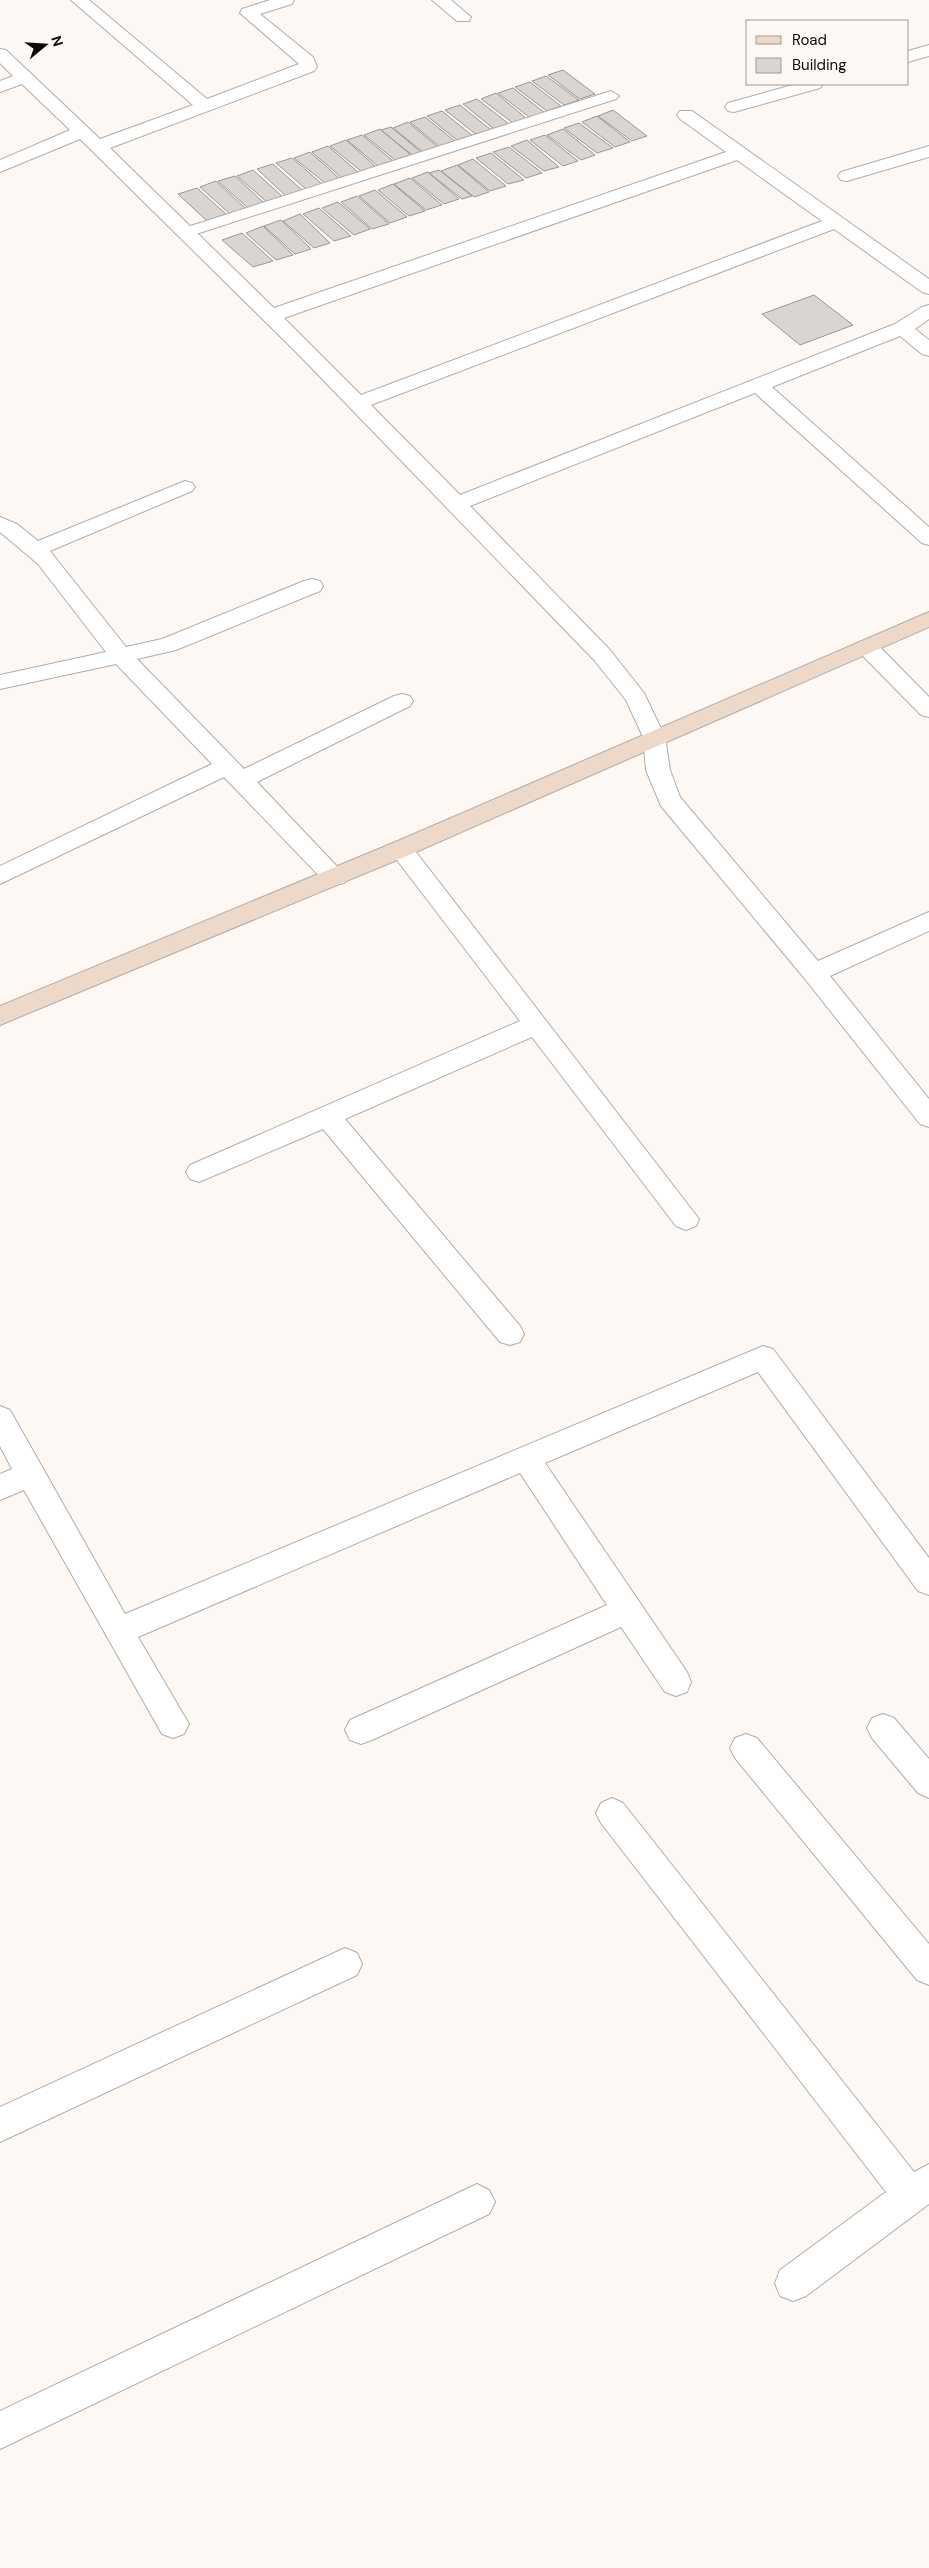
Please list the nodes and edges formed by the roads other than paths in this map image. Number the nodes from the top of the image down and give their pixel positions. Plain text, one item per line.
1 (79, 0) edge
2 (233, 0) edge
3 (286, 0) edge
4 (440, 0) edge
5 (248, 12) junction
6 (463, 17) dead end
7 (929, 50) edge
8 (0, 54) edge
9 (909, 56) edge
10 (25, 77) junction
11 (811, 85) edge
12 (0, 87) edge
13 (611, 96) dead end
14 (206, 107) junction
15 (734, 107) dead end
16 (686, 115) dead end
17 (82, 131) junction
18 (99, 146) junction
19 (929, 151) edge
20 (737, 154) junction
21 (0, 167) edge
22 (847, 176) dead end
23 (836, 222) junction
24 (187, 232) junction
25 (929, 288) edge
26 (929, 311) edge
27 (273, 316) junction
28 (902, 328) junction
29 (929, 350) edge
30 (759, 386) junction
31 (356, 404) junction
32 (185, 487) dead end
33 (457, 504) junction
34 (3, 528) edge
35 (929, 538) edge
36 (35, 550) junction
37 (312, 586) dead end
38 (929, 619) edge
39 (867, 647) junction
40 (121, 656) junction
41 (0, 682) edge
42 (402, 701) dead end
43 (929, 710) edge
44 (654, 737) junction
45 (236, 772) junction
46 (401, 850) junction
47 (0, 876) edge
48 (335, 877) junction
49 (929, 921) edge
50 (814, 973) junction
51 (0, 1016) edge
52 (535, 1025) junction
53 (928, 1112) edge
54 (327, 1115) junction
55 (199, 1172) dead end
56 (686, 1219) dead end
57 (510, 1334) dead end
58 (0, 1418) edge
59 (526, 1458) junction
60 (30, 1474) junction
61 (0, 1488) edge
62 (929, 1582) edge
63 (627, 1610) junction
64 (118, 1631) junction
65 (676, 1682) dead end
66 (173, 1724) dead end
67 (883, 1728) dead end
68 (361, 1730) dead end
69 (746, 1748) dead end
70 (929, 1783) edge
71 (612, 1813) dead end
72 (345, 1964) dead end
73 (929, 1969) edge
74 (0, 2125) edge
75 (919, 2188) edge
76 (476, 2202) dead end
77 (793, 2283) dead end
78 (0, 2430) edge

1 - 14 street
2 - 5 street
3 - 5 street
4 - 6 street
5 - 14 street
7 - 9 street
8 - 10 street
10 - 12 street
10 - 17 street
11 - 15 street
13 - 24 lane
14 - 18 street
16 - 20 street
17 - 18 street
17 - 21 street
18 - 24 street
19 - 22 street
20 - 23 street
20 - 27 street
23 - 25 street
23 - 31 street
24 - 27 street
26 - 28 street
27 - 31 street
28 - 29 street
28 - 30 street
30 - 33 street
30 - 35 street
31 - 33 street
32 - 36 street
33 - 44 street
34 - 36 street
36 - 40 street
37 - 40 street
38 - 39 street
39 - 43 street
39 - 44 street
40 - 41 street
40 - 45 street
42 - 45 street
44 - 46 street
44 - 50 street
45 - 47 street
45 - 48 street
46 - 48 street
46 - 52 street
48 - 51 street
49 - 50 street
50 - 53 street
52 - 54 street
52 - 56 street
54 - 55 street
54 - 57 street
58 - 60 street
59 - 62 street
59 - 63 street
59 - 64 street
60 - 61 street
60 - 64 street
63 - 65 street
63 - 68 street
64 - 66 street
67 - 70 street
69 - 73 street
71 - 75 street
72 - 74 street
75 - 77 street
76 - 78 street

